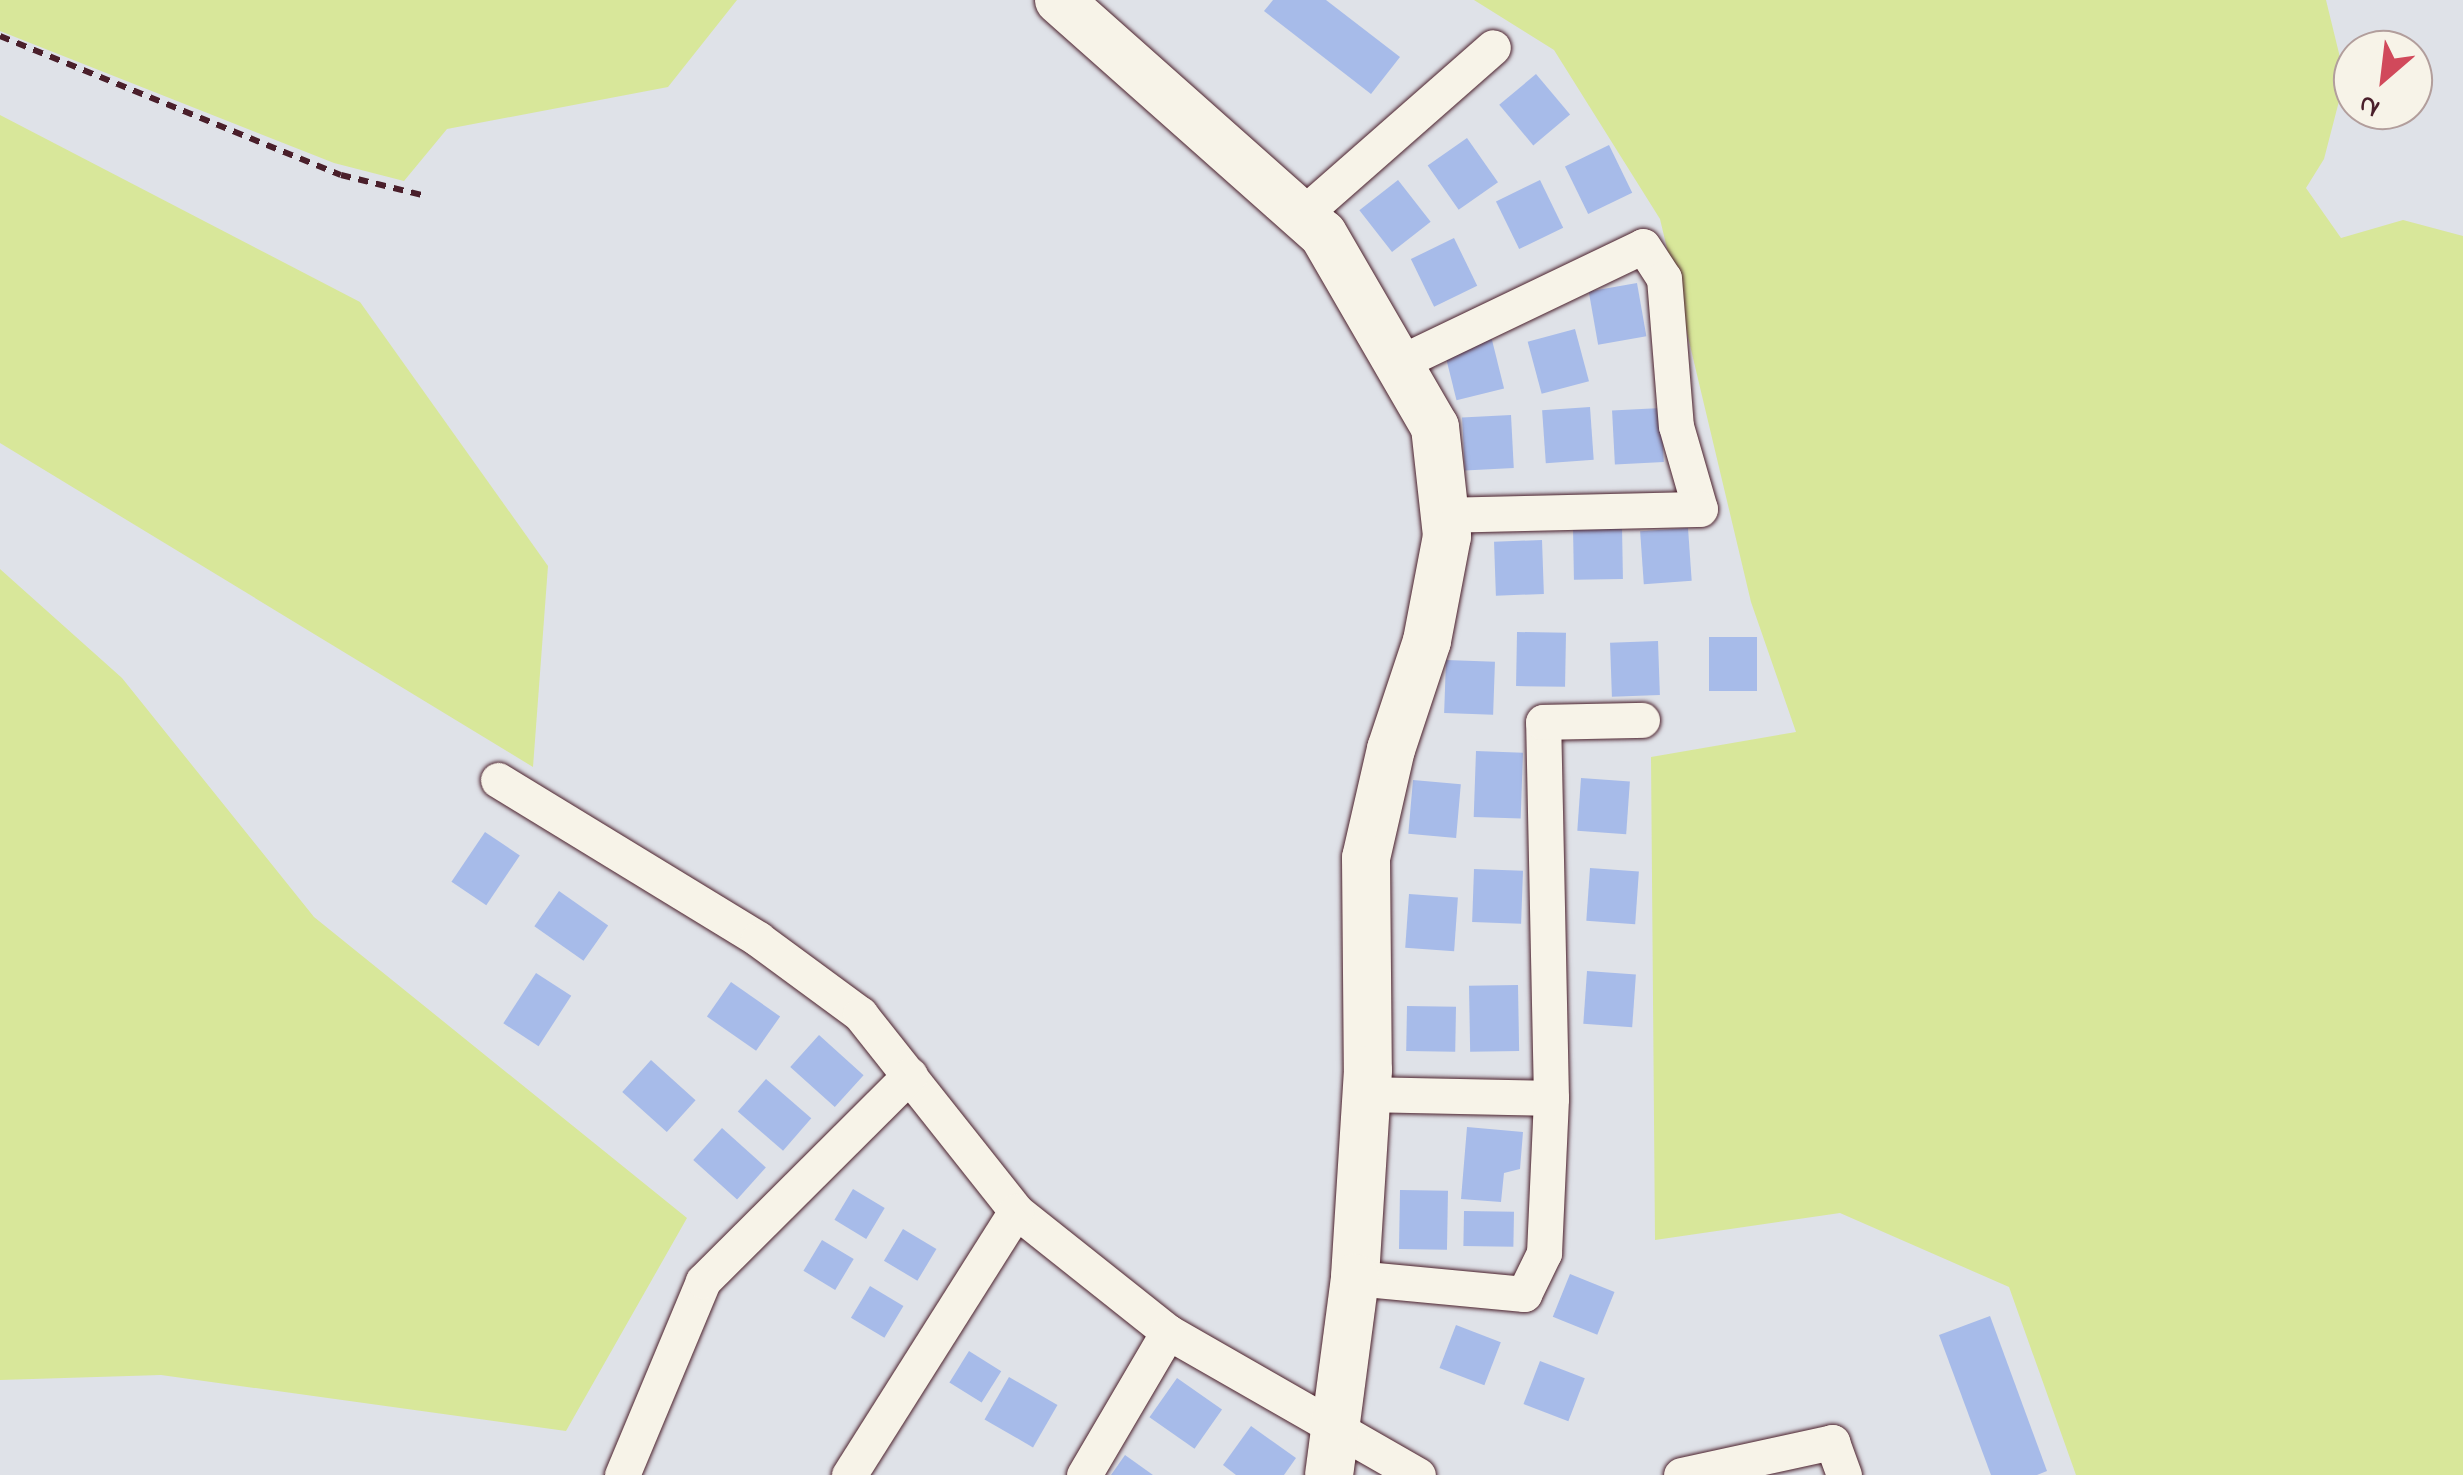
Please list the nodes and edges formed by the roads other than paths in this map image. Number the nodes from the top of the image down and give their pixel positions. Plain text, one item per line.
1 (1059, 0) edge
2 (1493, 47) dead end
3 (1302, 215) junction
4 (1402, 362) junction
5 (1445, 515) junction
6 (1642, 720) dead end
7 (498, 780) dead end
8 (910, 1074) junction
9 (1367, 1094) junction
10 (1550, 1098) junction
11 (1016, 1211) junction
12 (1355, 1278) junction
13 (1168, 1332) junction
14 (1336, 1426) junction
15 (622, 1475) edge
16 (849, 1475) edge
17 (1084, 1475) edge
18 (1329, 1475) edge
19 (1418, 1475) edge
20 (1681, 1475) edge
21 (1844, 1475) edge

1 - 3 street
2 - 3 street
3 - 4 street
4 - 5 street
4 - 5 street
5 - 9 street
6 - 10 street
7 - 8 street
8 - 11 street
8 - 15 street
9 - 10 street
9 - 12 street
10 - 12 street
11 - 13 street
11 - 16 street
12 - 14 street
13 - 14 street
13 - 17 street
14 - 18 street
14 - 19 street
20 - 21 street

